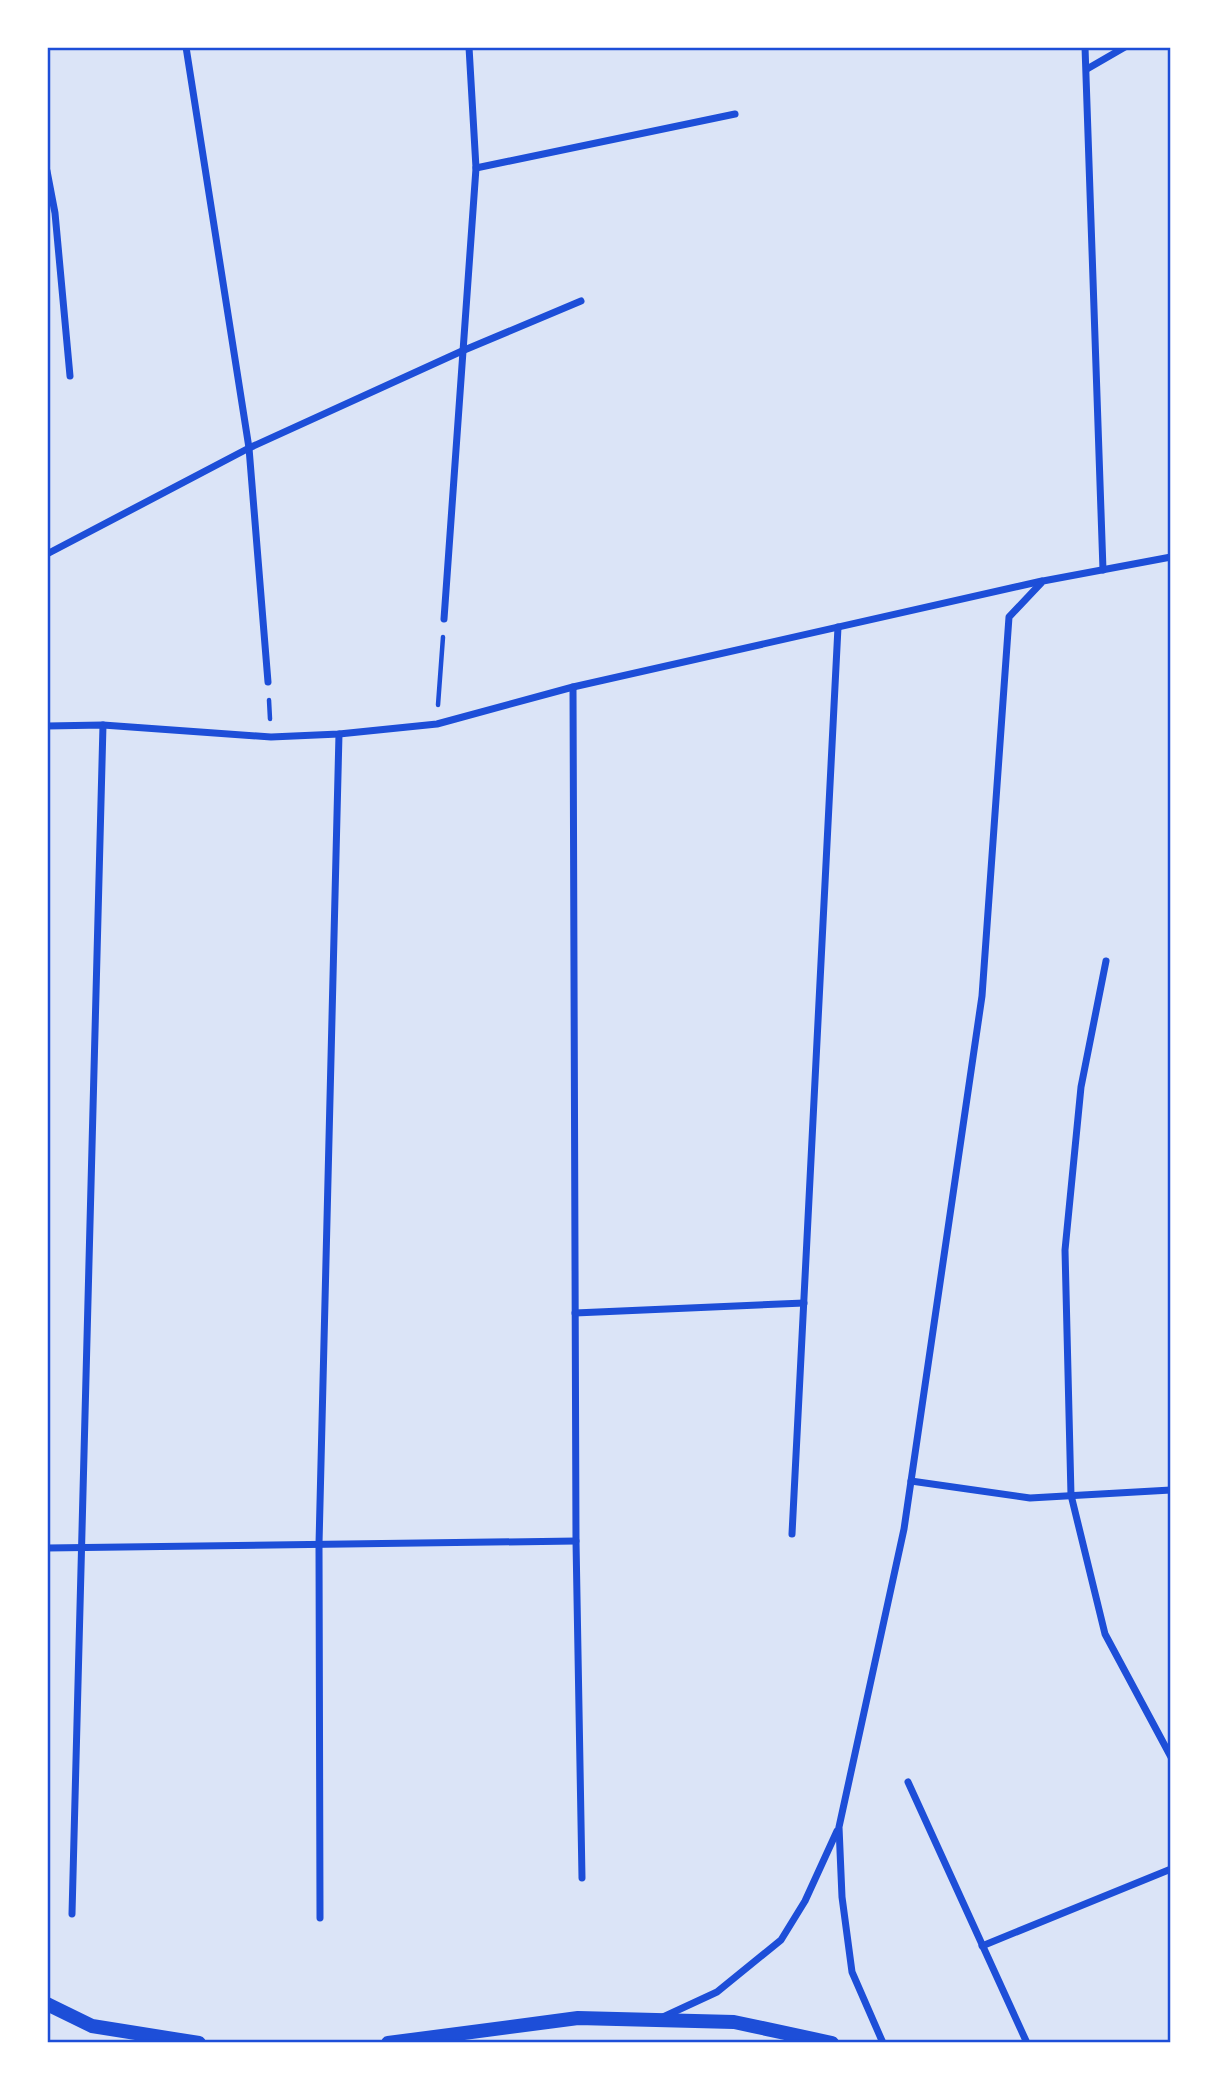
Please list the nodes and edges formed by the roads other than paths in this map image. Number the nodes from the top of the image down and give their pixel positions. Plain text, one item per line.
1 (186, 47) edge
2 (469, 47) edge
3 (1085, 47) edge
4 (1125, 47) edge
5 (1087, 69) junction
6 (735, 114) dead end
7 (475, 169) junction
8 (47, 171) edge
9 (581, 301) dead end
10 (462, 351) junction
11 (70, 376) dead end
12 (249, 449) junction
13 (47, 554) edge
14 (1171, 557) edge
15 (1103, 570) junction
16 (1043, 581) junction
17 (444, 619) road end
18 (838, 627) junction
19 (268, 682) road end
20 (573, 687) junction
21 (103, 725) junction
22 (47, 726) edge
23 (339, 734) junction
24 (1106, 961) dead end
25 (804, 1303) junction
26 (575, 1313) junction
27 (911, 1480) junction
28 (1171, 1490) edge
29 (1071, 1495) junction
30 (792, 1534) dead end
31 (576, 1541) junction
32 (319, 1544) junction
33 (47, 1548) edge
34 (81, 1548) junction
35 (1171, 1757) edge
36 (908, 1782) dead end
37 (839, 1827) junction
38 (1171, 1868) edge
39 (582, 1878) dead end
40 (72, 1914) dead end
41 (320, 1918) dead end
42 (982, 1946) junction
43 (47, 2004) edge
44 (656, 2020) junction
45 (92, 2026) junction
46 (109, 2043) edge
47 (199, 2043) edge
48 (388, 2043) edge
49 (832, 2043) edge
50 (883, 2043) edge
51 (1027, 2043) edge

1 - 12 street
2 - 7 street
3 - 5 street
4 - 5 street
5 - 15 street
6 - 7 street
7 - 10 street
8 - 11 street
9 - 10 street
10 - 12 street
10 - 17 street
12 - 13 street
12 - 19 street
14 - 15 street
15 - 16 street
16 - 18 street
16 - 27 street
18 - 20 street
18 - 25 street
20 - 23 street
20 - 26 street
21 - 22 street
21 - 23 street
21 - 34 street
23 - 32 street
24 - 29 street
25 - 26 street
25 - 30 street
26 - 31 street
27 - 29 street
27 - 37 street
28 - 29 street
29 - 35 street
31 - 32 street
31 - 39 street
32 - 34 street
32 - 41 street
33 - 34 street
34 - 40 street
36 - 42 street
37 - 44 street
37 - 50 street
38 - 42 street
42 - 51 street
43 - 45 main road
44 - 48 main road
44 - 49 main road
45 - 46 main road
45 - 47 main road

